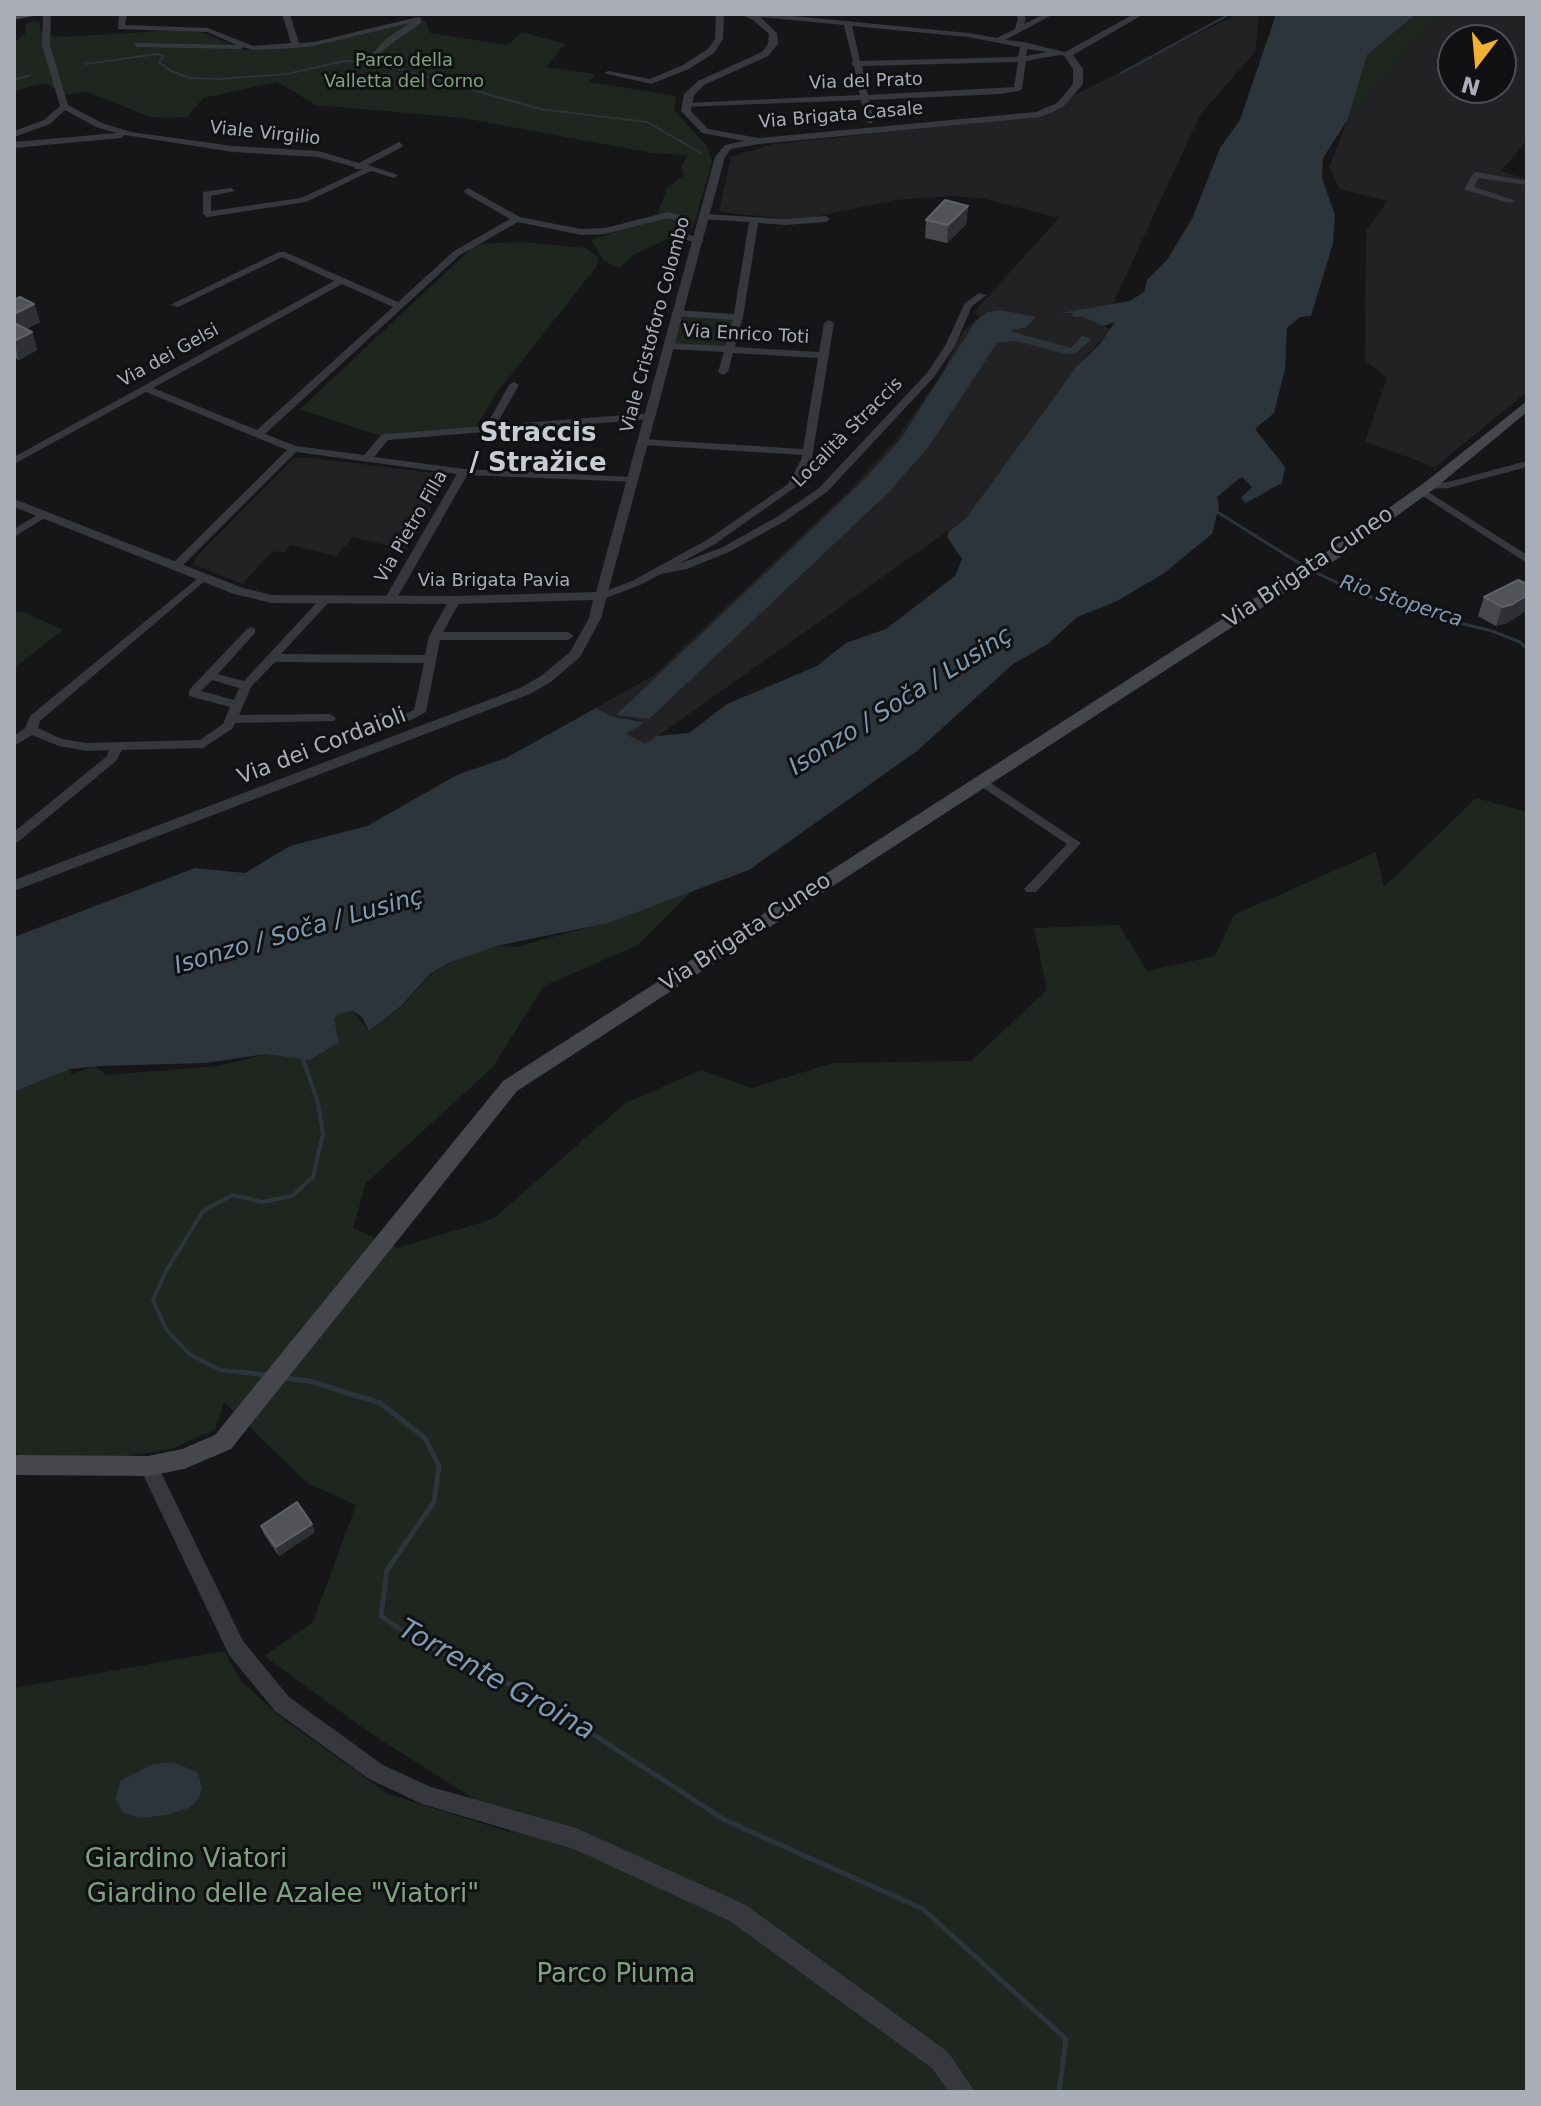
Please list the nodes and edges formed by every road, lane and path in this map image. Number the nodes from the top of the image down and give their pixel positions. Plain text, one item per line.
1 (37, 14) edge
2 (47, 14) edge
3 (123, 14) edge
4 (286, 14) edge
5 (720, 14) edge
6 (747, 14) edge
7 (1019, 14) edge
8 (1050, 14) edge
9 (1140, 14) edge
10 (419, 16) edge
11 (14, 17) edge
12 (848, 24) junction
13 (1019, 30) junction
14 (1000, 39) junction
15 (1024, 44) junction
16 (138, 45) dead end
17 (296, 46) junction
18 (252, 48) junction
19 (1064, 53) junction
20 (374, 56) dead end
21 (1022, 59) junction
22 (855, 64) junction
23 (608, 73) dead end
24 (866, 98) junction
25 (685, 105) junction
26 (64, 106) junction
27 (870, 121) dead end
28 (705, 131) junction
29 (14, 134) edge
30 (130, 134) junction
31 (759, 141) junction
32 (14, 145) edge
33 (399, 145) dead end
34 (720, 157) junction
35 (363, 169) junction
36 (394, 175) dead end
37 (1526, 183) edge
38 (231, 191) dead end
39 (468, 191) dead end
40 (1512, 201) junction
41 (1513, 215) dead end
42 (705, 217) junction
43 (517, 219) junction
44 (826, 219) dead end
45 (754, 220) junction
46 (699, 241) junction
47 (340, 281) junction
48 (982, 295) dead end
49 (175, 305) dead end
50 (397, 305) junction
51 (676, 313) junction
52 (738, 317) junction
53 (829, 323) dead end
54 (668, 346) junction
55 (729, 350) junction
56 (822, 355) junction
57 (723, 372) dead end
58 (514, 385) dead end
59 (144, 388) junction
60 (1527, 405) edge
61 (651, 416) junction
62 (488, 431) junction
63 (258, 435) junction
64 (643, 442) junction
65 (294, 449) junction
66 (808, 452) junction
67 (366, 460) junction
68 (14, 461) edge
69 (1527, 464) edge
70 (464, 472) junction
71 (632, 480) junction
72 (1426, 489) junction
73 (14, 503) edge
74 (44, 514) junction
75 (14, 534) edge
76 (1527, 560) edge
77 (175, 567) junction
78 (658, 571) junction
79 (203, 577) junction
80 (602, 596) junction
81 (325, 600) junction
82 (390, 600) junction
83 (455, 600) junction
84 (251, 631) dead end
85 (435, 636) junction
86 (568, 636) dead end
87 (273, 658) junction
88 (429, 659) junction
89 (209, 675) junction
90 (246, 686) junction
91 (236, 705) junction
92 (379, 717) dead end
93 (330, 718) dead end
94 (232, 719) junction
95 (31, 730) junction
96 (14, 742) edge
97 (117, 747) junction
98 (983, 782) junction
99 (14, 839) edge
100 (14, 886) edge
101 (1031, 889) dead end
102 (14, 1465) edge
103 (148, 1466) junction
104 (963, 2092) edge

1 - 11 main road
2 - 26 street
3 - 18 street
4 - 17 street
5 - 23 street
6 - 12 street
6 - 25 street
7 - 13 street
8 - 13 street
9 - 19 street
10 - 17 street
10 - 20 street
12 - 14 street
12 - 22 street
13 - 14 street
14 - 15 street
15 - 19 street
15 - 21 street
16 - 18 street
17 - 18 street
19 - 21 street
19 - 31 street, Via Brigata Casale
21 - 22 street
21 - 24 street, Via del Prato
22 - 24 street
24 - 25 street, Via del Prato
24 - 27 street
25 - 28 street
26 - 29 street
26 - 30 street, Viale Virgilio
28 - 31 street, Via Brigata Casale
28 - 34 street
30 - 32 street, Viale Virgilio
30 - 35 street, Viale Virgilio
31 - 34 street
33 - 35 street
34 - 42 street, Viale Cristoforo Colombo
35 - 36 street, Viale Virgilio
35 - 38 street
37 - 40 street
37 - 40 street
39 - 43 street
40 - 41 street
42 - 45 street
42 - 46 street, Viale Cristoforo Colombo
43 - 46 street
43 - 50 street
44 - 45 street
45 - 52 street
46 - 51 street, Viale Cristoforo Colombo
47 - 49 street, Via dei Gelsi
47 - 50 street, Via dei Gelsi
47 - 59 street, Via dei Gelsi
48 - 78 street, Località Straccis
50 - 63 street
51 - 52 street
51 - 54 street, Viale Cristoforo Colombo
52 - 55 street
53 - 56 street, Via Brigata Pavia
54 - 55 street, Via Enrico Toti
54 - 61 street, Viale Cristoforo Colombo
55 - 56 street, Via Enrico Toti
55 - 57 street
56 - 66 street, Via Brigata Pavia
58 - 62 street
59 - 63 street
59 - 68 street, Via dei Gelsi
60 - 72 main road, Via Brigata Cuneo
61 - 62 street
61 - 64 street, Viale Cristoforo Colombo
62 - 67 street
63 - 65 street
64 - 66 street
64 - 71 street, Viale Cristoforo Colombo
65 - 67 street
65 - 77 street
66 - 78 street, Via Brigata Pavia
67 - 70 street
69 - 72 street
70 - 71 street
70 - 82 street, Via Pietro Filla
71 - 80 street, Viale Cristoforo Colombo
72 - 76 street
72 - 98 main road, Via Brigata Cuneo
73 - 74 street, Via Brigata Pavia
74 - 75 street
74 - 77 street, Via Brigata Pavia
77 - 79 street, Via Brigata Pavia
78 - 80 street, Via Brigata Pavia
79 - 81 street, Via Brigata Pavia
79 - 95 street
80 - 83 street, Via Brigata Pavia
80 - 100 street, Via dei Cordaioli
81 - 82 street, Via Brigata Pavia
81 - 87 street
82 - 83 street, Via Brigata Pavia
83 - 85 street
84 - 89 street
85 - 86 street
85 - 88 street
87 - 88 street
87 - 90 street
88 - 92 street
89 - 90 street
89 - 91 street
90 - 91 street
91 - 94 street
93 - 94 street
94 - 97 street
95 - 96 street
95 - 97 street
97 - 99 street
98 - 101 street
98 - 103 main road, Via Brigata Cuneo
102 - 103 main road, Via Brigata Cuneo
103 - 104 street

